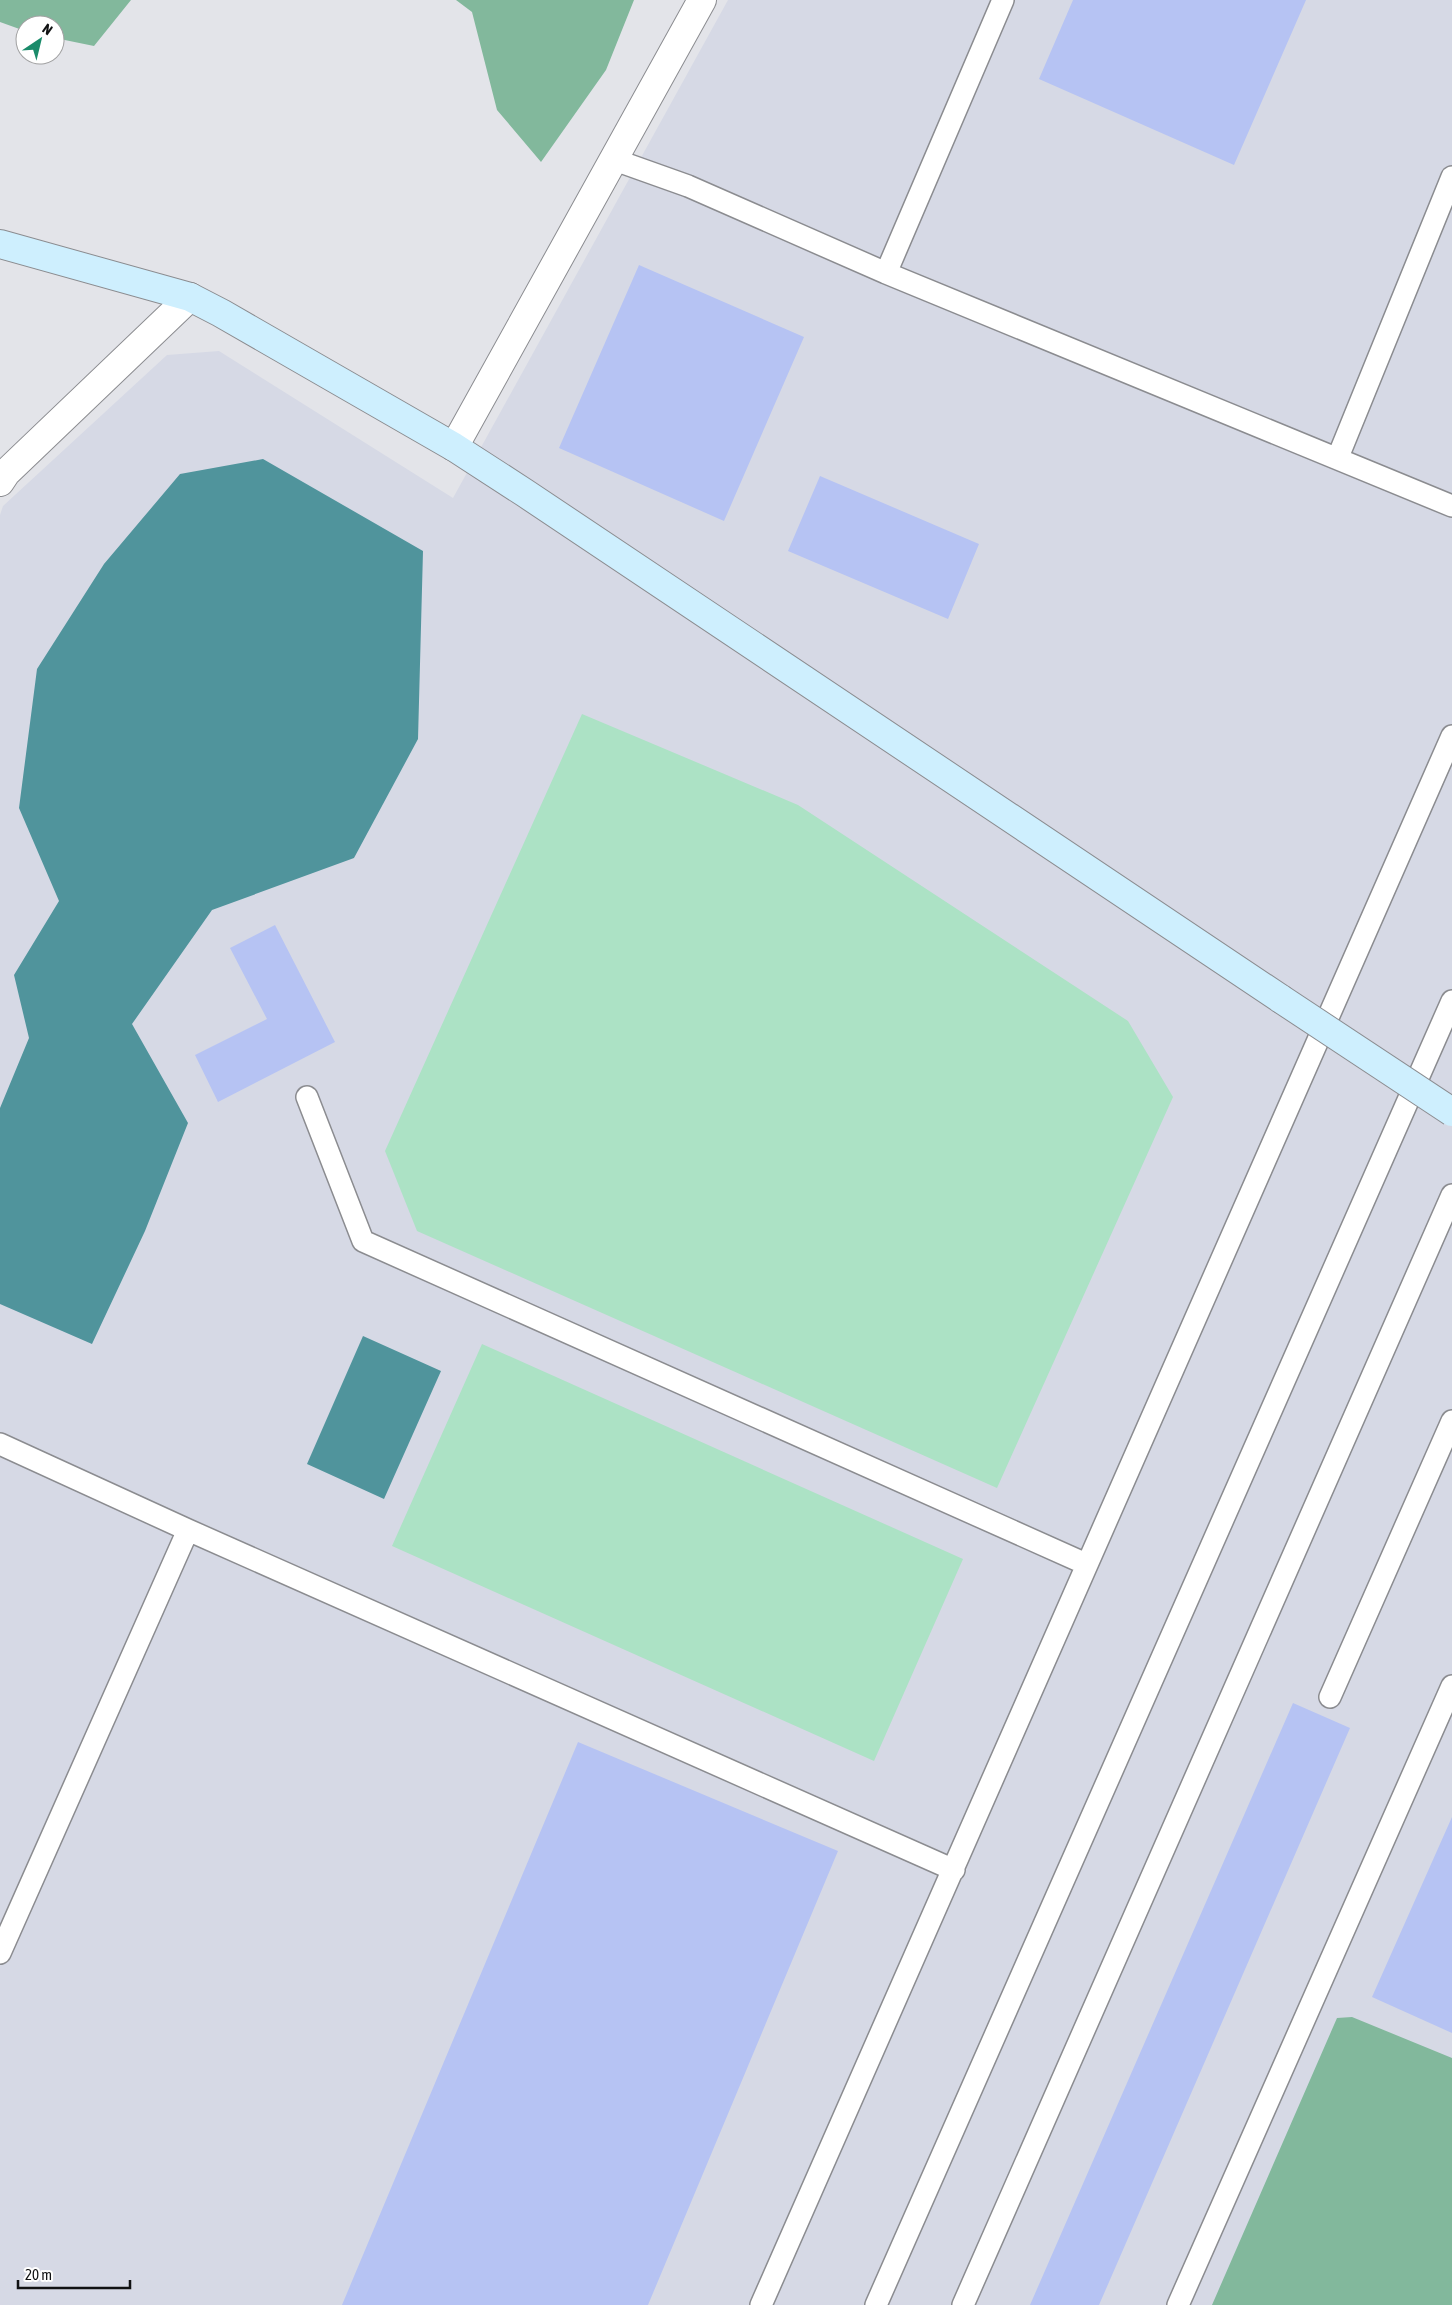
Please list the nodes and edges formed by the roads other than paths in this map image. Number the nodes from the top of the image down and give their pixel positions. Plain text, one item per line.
1 (702, 0) edge
2 (1003, 0) edge
3 (615, 160) junction
4 (1452, 177) edge
5 (0, 244) edge
6 (886, 273) junction
7 (190, 298) junction
8 (454, 447) junction
9 (1338, 457) junction
10 (0, 482) edge
11 (1452, 506) edge
12 (1452, 736) edge
13 (1452, 1001) edge
14 (307, 1097) dead end
15 (1452, 1112) edge
16 (1452, 1195) edge
17 (1452, 1421) edge
18 (0, 1444) edge
19 (188, 1530) junction
20 (1086, 1564) junction
21 (1452, 1686) edge
22 (1330, 1697) dead end
23 (954, 1870) junction
24 (0, 1952) edge
25 (761, 2305) edge
26 (876, 2305) edge
27 (963, 2305) edge
28 (1178, 2305) edge

1 - 3 street
2 - 6 lane
3 - 6 lane
3 - 8 street
4 - 9 lane
5 - 7 street
6 - 9 lane
7 - 8 street
7 - 10 street
8 - 15 street, bridge
9 - 11 lane
12 - 20 lane
13 - 26 lane
14 - 20 lane
16 - 27 lane
17 - 22 lane
18 - 19 lane
19 - 23 lane
19 - 24 lane
20 - 23 lane
21 - 28 lane
23 - 25 lane

